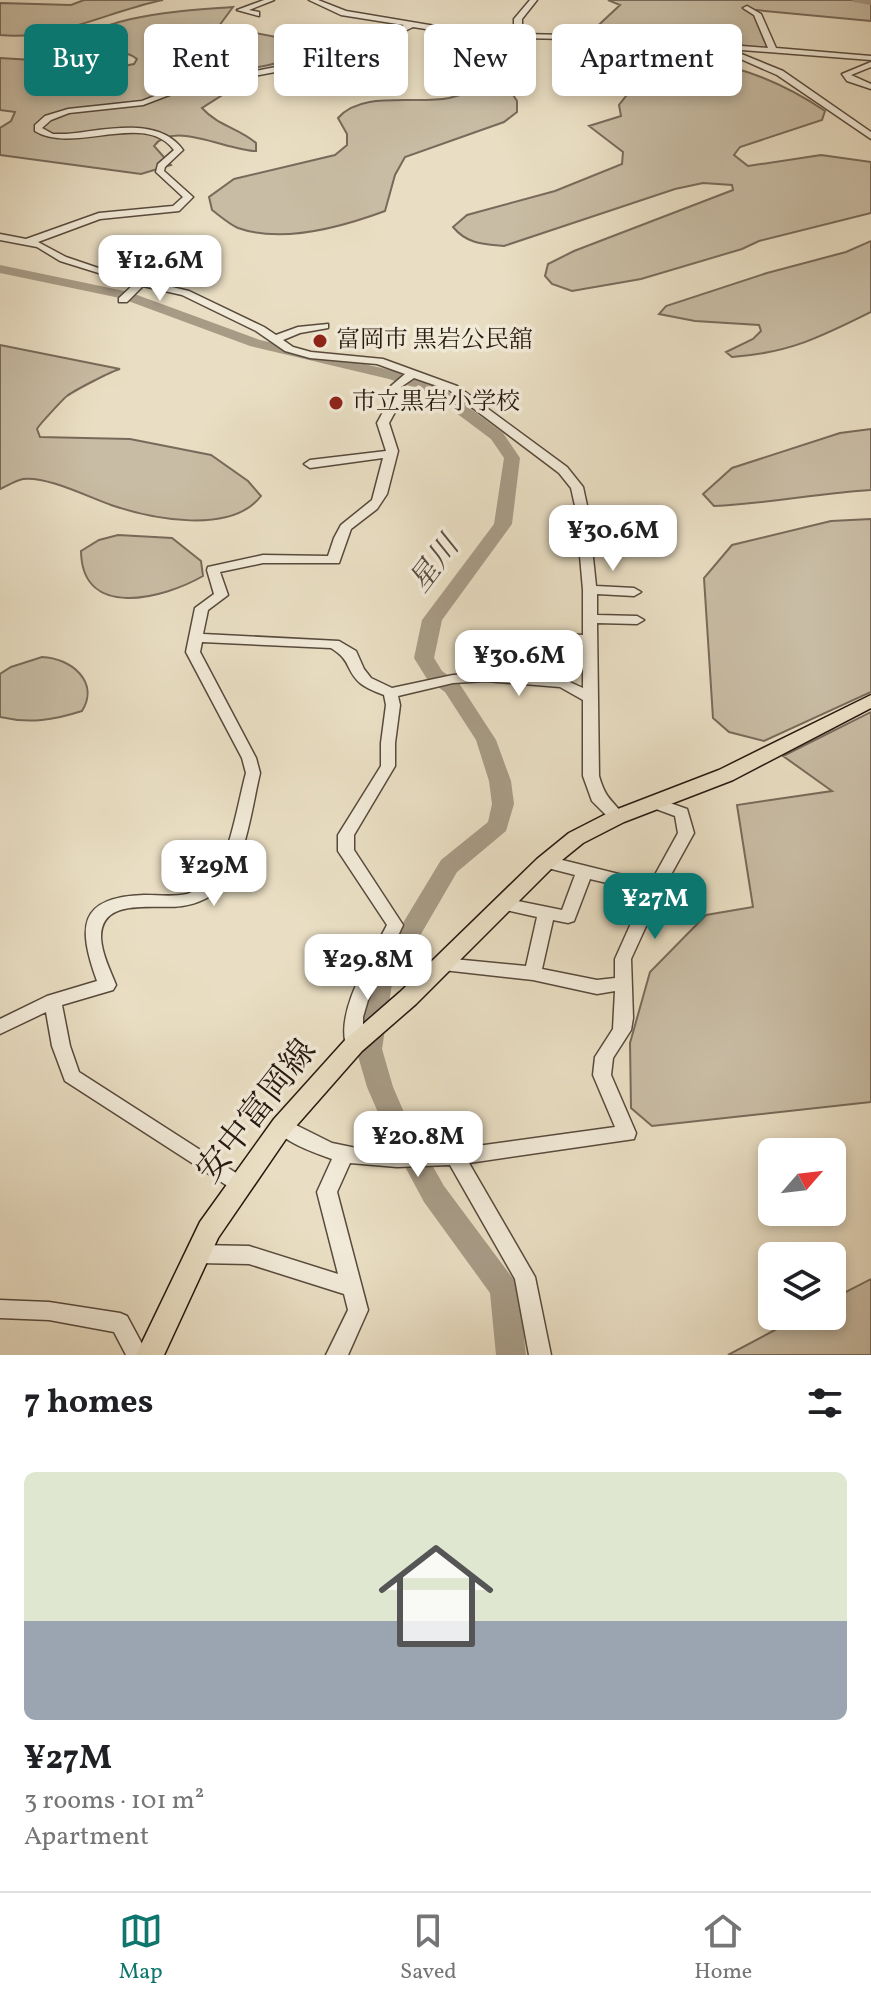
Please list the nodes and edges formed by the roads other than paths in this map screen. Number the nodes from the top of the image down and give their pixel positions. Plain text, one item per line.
1 (271, 0) edge
2 (312, 0) edge
3 (534, 0) edge
4 (747, 8) dead end
5 (256, 14) dead end
6 (414, 23) junction
7 (518, 24) edge
8 (424, 25) edge
9 (742, 50) edge
10 (774, 52) junction
11 (742, 56) edge
12 (871, 61) edge
13 (871, 87) edge
14 (871, 136) edge
15 (0, 237) edge
16 (28, 242) junction
17 (142, 282) junction
18 (127, 297) dead end
19 (324, 326) dead end
20 (274, 340) junction
21 (408, 377) junction
22 (390, 454) junction
23 (310, 464) dead end
24 (590, 590) junction
25 (634, 592) dead end
26 (589, 619) junction
27 (637, 620) dead end
28 (195, 638) junction
29 (568, 638) dead end
30 (589, 639) junction
31 (390, 693) junction
32 (588, 697) junction
33 (871, 701) edge
34 (653, 802) junction
35 (617, 817) junction
36 (546, 862) junction
37 (584, 872) junction
38 (655, 889) junction
39 (503, 904) junction
40 (546, 913) junction
41 (443, 964) junction
42 (533, 973) junction
43 (624, 983) junction
44 (53, 1001) junction
45 (0, 1027) edge
46 (356, 1043) junction
47 (282, 1126) junction
48 (344, 1154) junction
49 (448, 1156) junction
50 (240, 1186) junction
51 (198, 1254) junction
52 (353, 1288) junction
53 (0, 1309) edge
54 (137, 1355) edge
55 (150, 1355) edge
56 (337, 1355) edge
57 (540, 1355) edge

1 - 5 street
2 - 6 street
3 - 7 street
4 - 10 street
6 - 8 street
6 - 16 street
9 - 10 street
10 - 12 street
11 - 14 street
12 - 13 street
15 - 16 street
16 - 17 street
17 - 18 street
17 - 20 street
19 - 20 street
20 - 21 street
21 - 22 street
21 - 24 street
22 - 23 street
22 - 28 street
24 - 25 street
24 - 26 street
26 - 27 street
26 - 30 street
28 - 31 street
28 - 44 street
29 - 30 street
30 - 32 street
31 - 32 street
31 - 46 street
32 - 35 street
33 - 34 main road, 安中富岡線
34 - 35 main road, 安中富岡線
34 - 38 street
35 - 36 main road, 安中富岡線
36 - 37 street
36 - 39 main road, 安中富岡線
37 - 38 street
37 - 40 street
38 - 43 street
39 - 40 street
39 - 41 main road, 安中富岡線
40 - 42 street
41 - 42 street
41 - 46 main road, 安中富岡線
42 - 43 street
43 - 49 street
44 - 45 street
44 - 50 street
46 - 47 main road, 安中富岡線
47 - 48 street
47 - 50 main road, 安中富岡線
48 - 49 street
48 - 52 street
49 - 57 street
50 - 51 main road, 安中富岡線
51 - 52 street
51 - 55 main road, 安中富岡線
52 - 56 street
53 - 54 street

